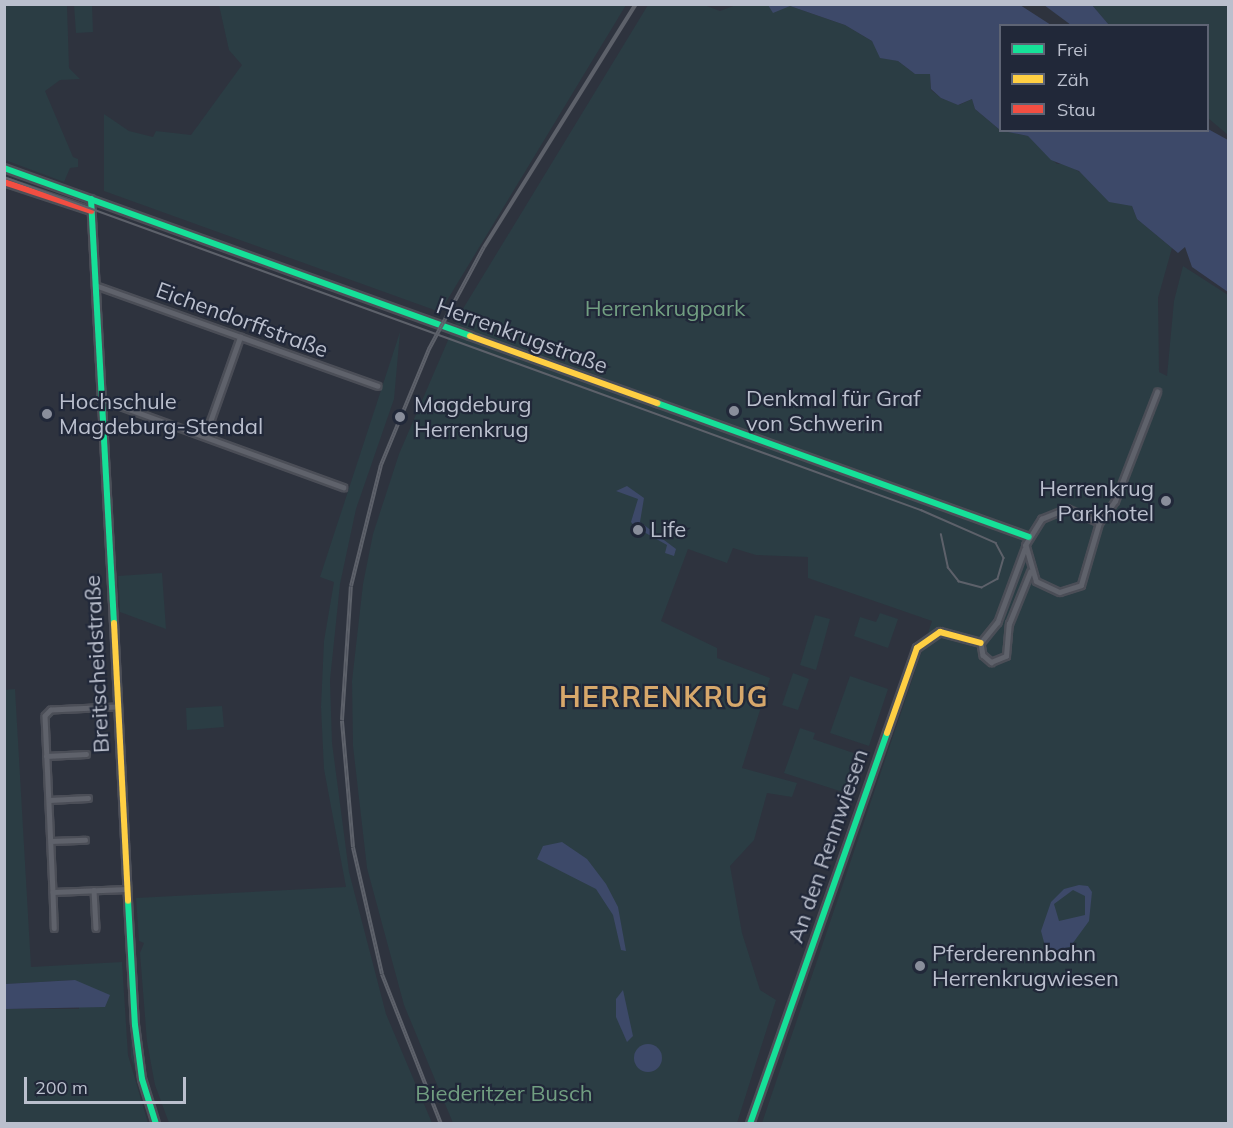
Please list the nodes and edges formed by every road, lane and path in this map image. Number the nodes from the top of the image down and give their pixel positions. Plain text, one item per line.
1 (4, 168) edge
2 (4, 182) edge
3 (91, 199) junction
4 (91, 211) junction
5 (95, 285) junction
6 (240, 337) junction
7 (378, 386) dead end
8 (1157, 392) dead end
9 (101, 399) junction
10 (205, 436) junction
11 (343, 487) dead end
12 (1098, 523) junction
13 (1029, 537) junction
14 (1026, 545) junction
15 (1030, 572) junction
16 (981, 644) junction
17 (117, 707) junction
18 (86, 754) dead end
19 (46, 756) junction
20 (88, 798) dead end
21 (49, 800) junction
22 (85, 840) dead end
23 (51, 841) junction
24 (127, 889) junction
25 (94, 890) junction
26 (53, 892) junction
27 (54, 928) dead end
28 (96, 928) dead end
29 (156, 1124) edge
30 (750, 1124) edge

1 - 3 street, Herrenkrugstraße
2 - 4 street
3 - 4 street, Breitscheidstraße
3 - 13 street, Herrenkrugstraße
4 - 5 street, Breitscheidstraße
5 - 6 street, Eichendorffstraße
5 - 9 street, Breitscheidstraße
6 - 7 street, Eichendorffstraße
6 - 10 street
8 - 12 street
9 - 10 street
9 - 17 street, Breitscheidstraße
10 - 11 street
12 - 13 street
12 - 15 street
13 - 14 street
14 - 15 street
14 - 16 street
15 - 16 street
16 - 30 street, An den Rennwiesen
17 - 19 street
17 - 24 street, Breitscheidstraße
18 - 19 street
19 - 21 street
20 - 21 street
21 - 23 street
22 - 23 street
23 - 26 street
24 - 25 street
24 - 29 street, Breitscheidstraße
25 - 26 street
25 - 28 street
26 - 27 street

